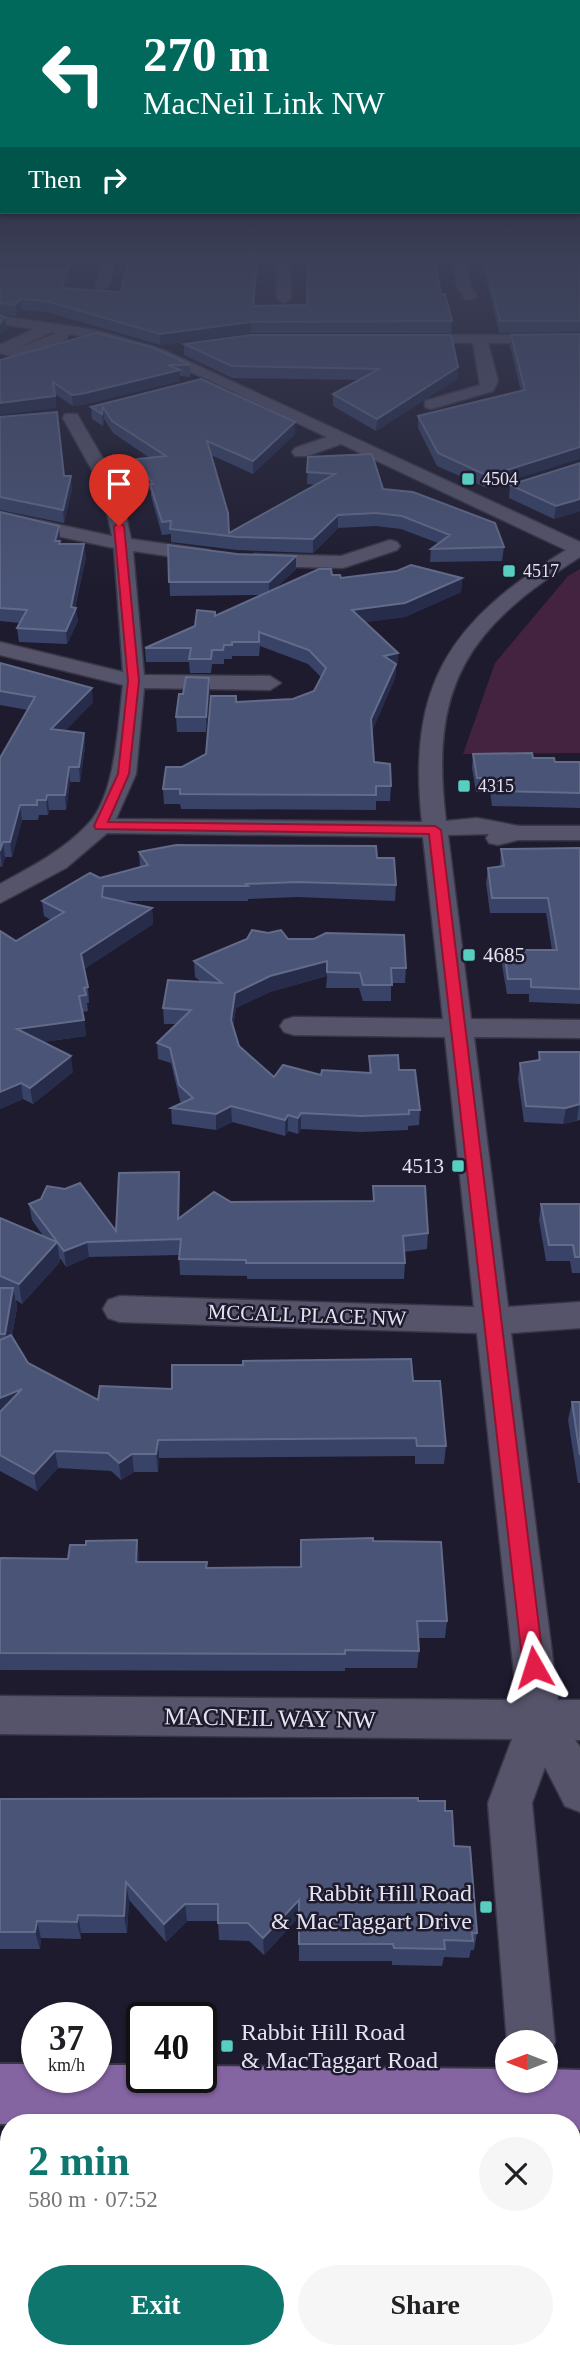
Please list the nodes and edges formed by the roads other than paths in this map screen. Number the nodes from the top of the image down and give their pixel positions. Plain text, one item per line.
1 (188, 367) edge
2 (487, 367) edge
3 (214, 380) junction
4 (190, 387) edge
5 (431, 404) dead end
6 (91, 414) edge
7 (339, 439) junction
8 (301, 452) dead end
9 (501, 492) dead end
10 (475, 501) junction
11 (0, 519) edge
12 (123, 544) junction
13 (390, 546) dead end
14 (580, 549) edge
15 (0, 648) edge
16 (134, 681) junction
17 (270, 683) dead end
18 (101, 826) junction
19 (435, 830) junction
20 (580, 833) edge
21 (0, 895) edge
22 (293, 1026) dead end
23 (461, 1029) junction
24 (580, 1029) edge
25 (120, 1310) dead end
26 (580, 1315) edge
27 (495, 1321) junction
28 (0, 1715) edge
29 (560, 1721) edge
30 (580, 1791) edge
31 (530, 2030) edge
32 (0, 2094) edge
33 (547, 2101) edge

1 - 3 street
2 - 5 street
3 - 4 street
3 - 7 street
6 - 12 street
7 - 8 street
7 - 10 street
9 - 10 street
10 - 14 street
11 - 12 street
12 - 13 street
12 - 16 street
14 - 19 street
15 - 16 street
16 - 17 street
16 - 18 street
18 - 19 street
18 - 21 street
19 - 20 street
19 - 23 street
22 - 23 street
23 - 24 street
23 - 27 street
25 - 27 street, MCCALL PLACE NW
26 - 27 street, MCCALL PLACE NW
27 - 29 street
28 - 29 street, MACNEIL WAY NW
29 - 30 street
29 - 31 street
32 - 33 main road

